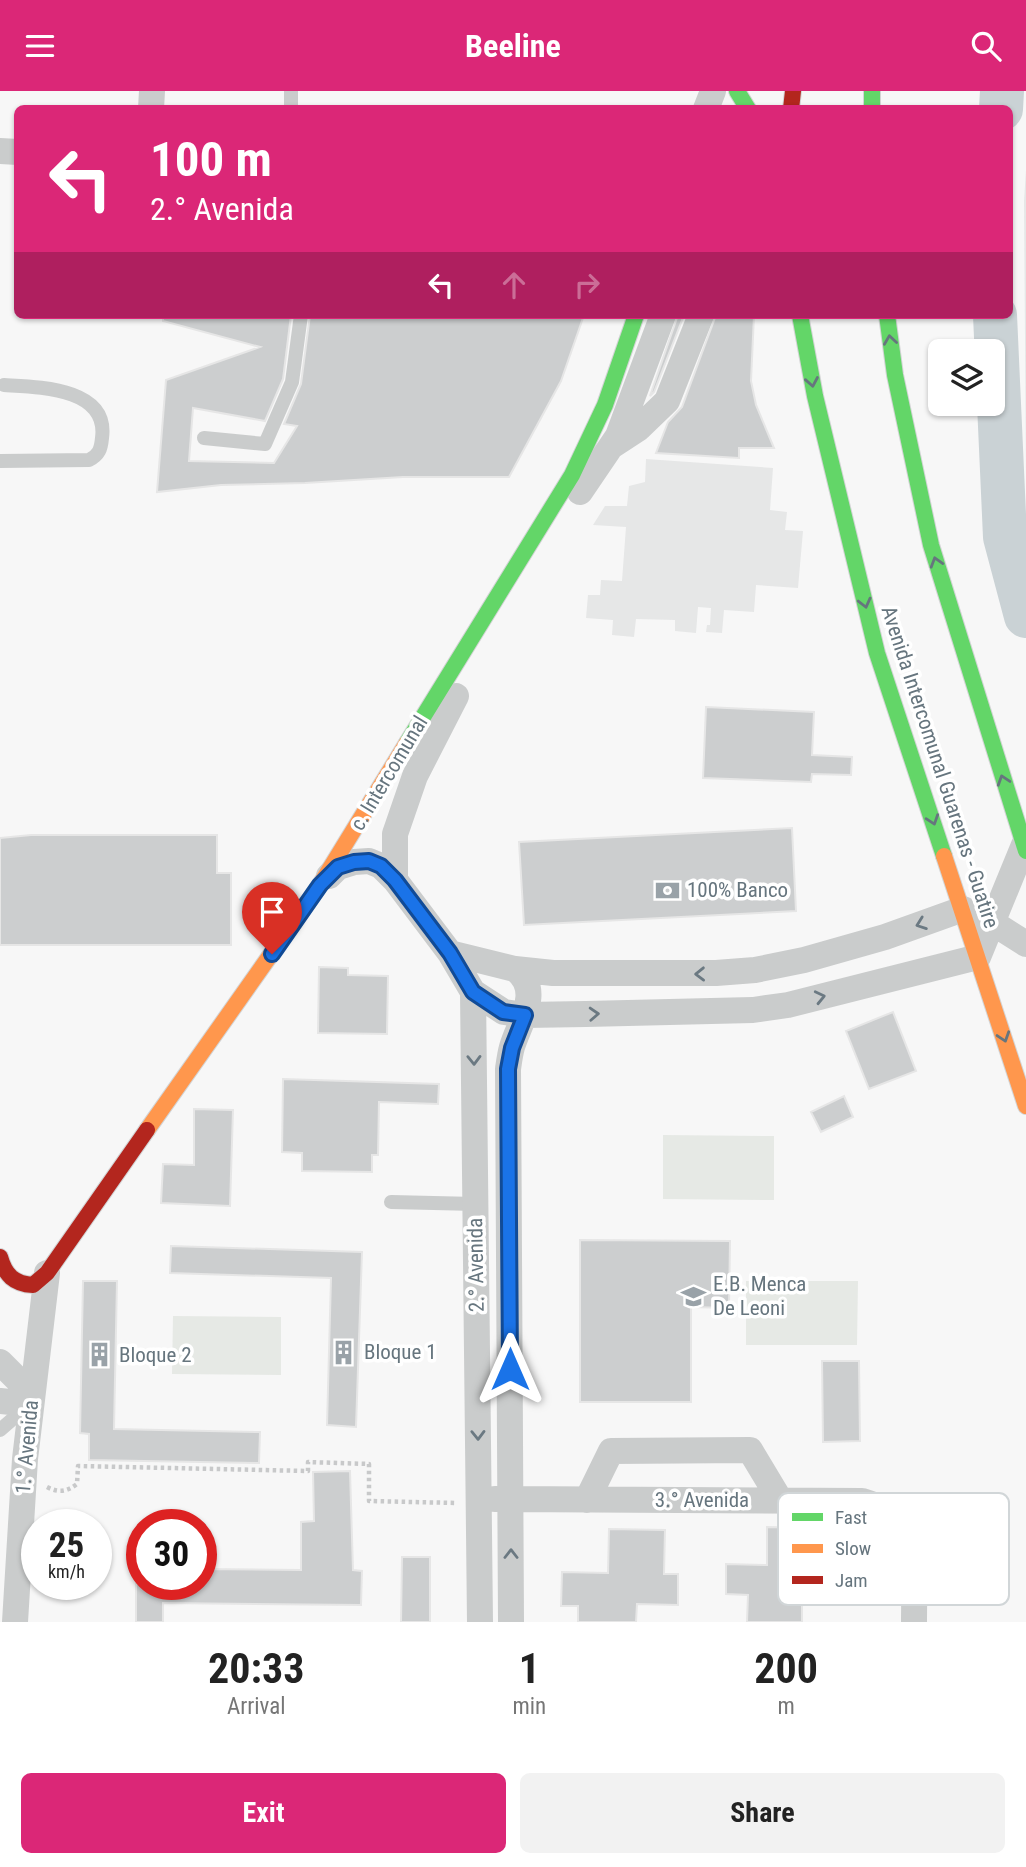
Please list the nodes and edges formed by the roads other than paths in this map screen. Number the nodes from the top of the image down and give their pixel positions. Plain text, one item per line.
1 (300, 319) edge
2 (635, 319) edge
3 (662, 319) edge
4 (699, 319) edge
5 (801, 319) edge
6 (888, 319) edge
7 (4, 385) dead end
8 (204, 438) dead end
9 (608, 448) junction
10 (0, 461) edge
11 (572, 474) junction
12 (1025, 848) edge
13 (395, 880) junction
14 (320, 885) junction
15 (963, 909) junction
16 (993, 923) junction
17 (1026, 944) edge
18 (450, 953) junction
19 (978, 957) junction
20 (515, 969) junction
21 (473, 992) junction
22 (525, 1015) junction
23 (1026, 1106) edge
24 (391, 1202) dead end
25 (476, 1205) junction
26 (0, 1257) edge
27 (47, 1273) junction
28 (4, 1274) edge
29 (0, 1362) edge
30 (32, 1394) junction
31 (0, 1401) edge
32 (0, 1430) edge
33 (778, 1497) edge
34 (510, 1499) junction
35 (587, 1500) junction
36 (778, 1500) edge
37 (479, 1501) junction
38 (15, 1622) edge
39 (480, 1622) edge
40 (511, 1622) edge

1 - 8 lane
2 - 11 main road, c. Intercomunal
3 - 9 street, c. Intercomunal
4 - 9 street
5 -> 15 main road, Avenida Intercomunal Guarenas - Guatire
12 -> 6 main road
7 - 10 lane
9 - 11 street
9 - 13 street, c. Intercomunal
11 - 14 main road, c. Intercomunal
12 - 16 street
13 - 14 street, 2.° Avenida
13 - 18 street, 2.° Avenida
14 - 27 main road, c. Intercomunal
15 - 16 street
15 - 19 main road, Avenida Intercomunal Guarenas - Guatire
15 -> 20 street
16 - 17 street
16 - 19 street
18 - 20 street
18 - 21 street, 2.° Avenida
22 -> 19 street, 2.° Avenida
19 -> 23 main road, Avenida Intercomunal Guarenas - Guatire
20 - 22 street
21 - 22 street, 2.° Avenida
21 -> 25 street, 2.° Avenida
22 - 34 street
24 - 25 lane
25 -> 37 street, 2.° Avenida
26 - 28 main road
27 - 28 main road
27 - 30 street, 1.° Avenida
29 - 30 street
30 - 31 street
30 - 32 lane
30 - 38 street, 1.° Avenida
33 - 35 street
34 - 35 street, 3.° Avenida
34 - 37 street, 3.° Avenida
40 -> 34 street
35 - 36 street, 3.° Avenida
37 - 39 street, 2.° Avenida

